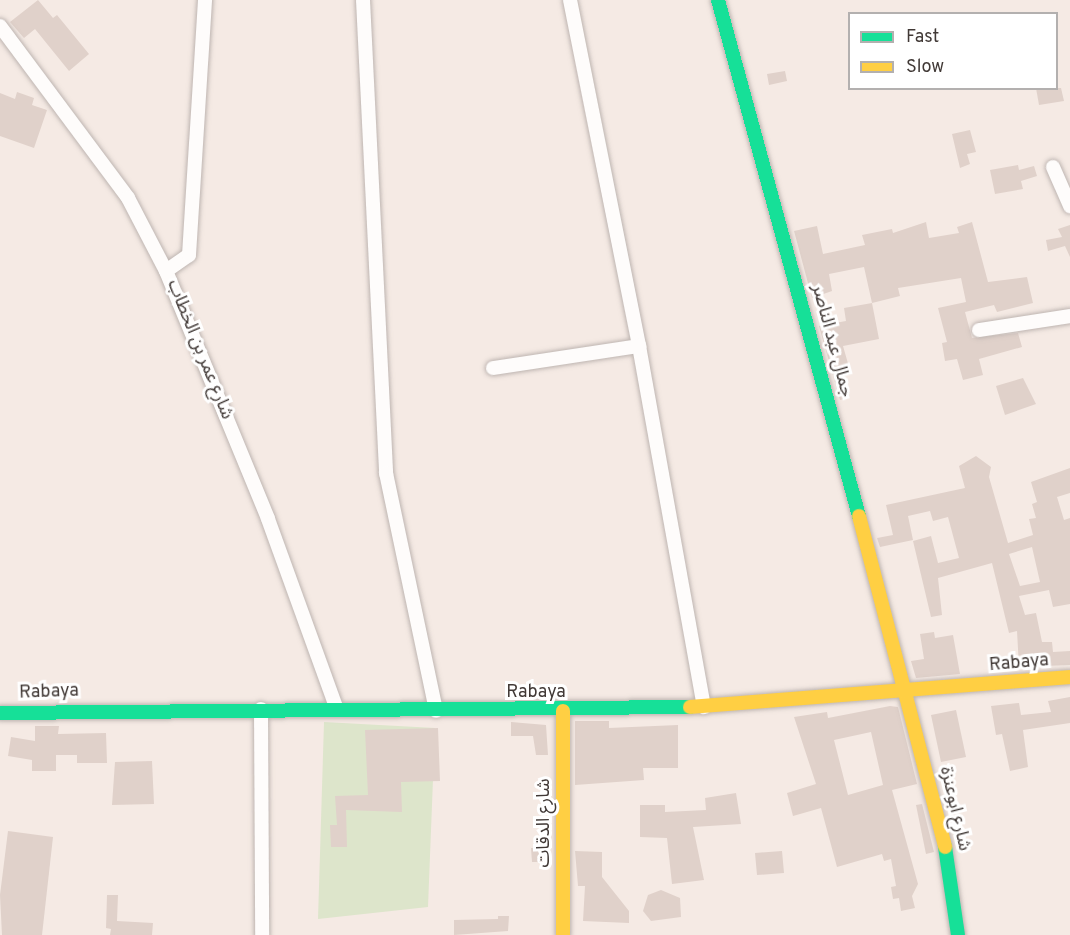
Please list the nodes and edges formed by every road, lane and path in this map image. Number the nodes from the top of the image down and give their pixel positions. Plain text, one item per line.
1 (205, 0) edge
2 (363, 0) edge
3 (570, 0) edge
4 (718, 0) edge
5 (0, 26) edge
6 (1053, 167) dead end
7 (1070, 206) edge
8 (166, 271) junction
9 (1070, 316) edge
10 (979, 330) dead end
11 (639, 346) junction
12 (493, 368) dead end
13 (1070, 677) edge
14 (907, 692) junction
15 (336, 707) junction
16 (704, 707) junction
17 (261, 709) junction
18 (436, 711) junction
19 (563, 711) junction
20 (0, 713) edge
21 (262, 935) edge
22 (563, 935) edge
23 (958, 935) edge

1 - 8 street
2 - 18 street
3 - 11 street
4 - 14 street, جمال عبد الناصر
5 - 8 street, شارع عمر بن الخطاب
6 - 7 street
8 - 15 street, شارع عمر بن الخطاب
9 - 10 street
11 - 12 street
11 - 16 street
13 - 14 street, Rabaya
14 - 16 street, Rabaya
14 - 23 street, شارع ابوعنزة
15 - 17 street, Rabaya
15 - 18 street, Rabaya
16 - 19 street, Rabaya
17 - 20 street, Rabaya
17 - 21 street
18 - 19 street, Rabaya
19 - 22 street, شارع الدقات

